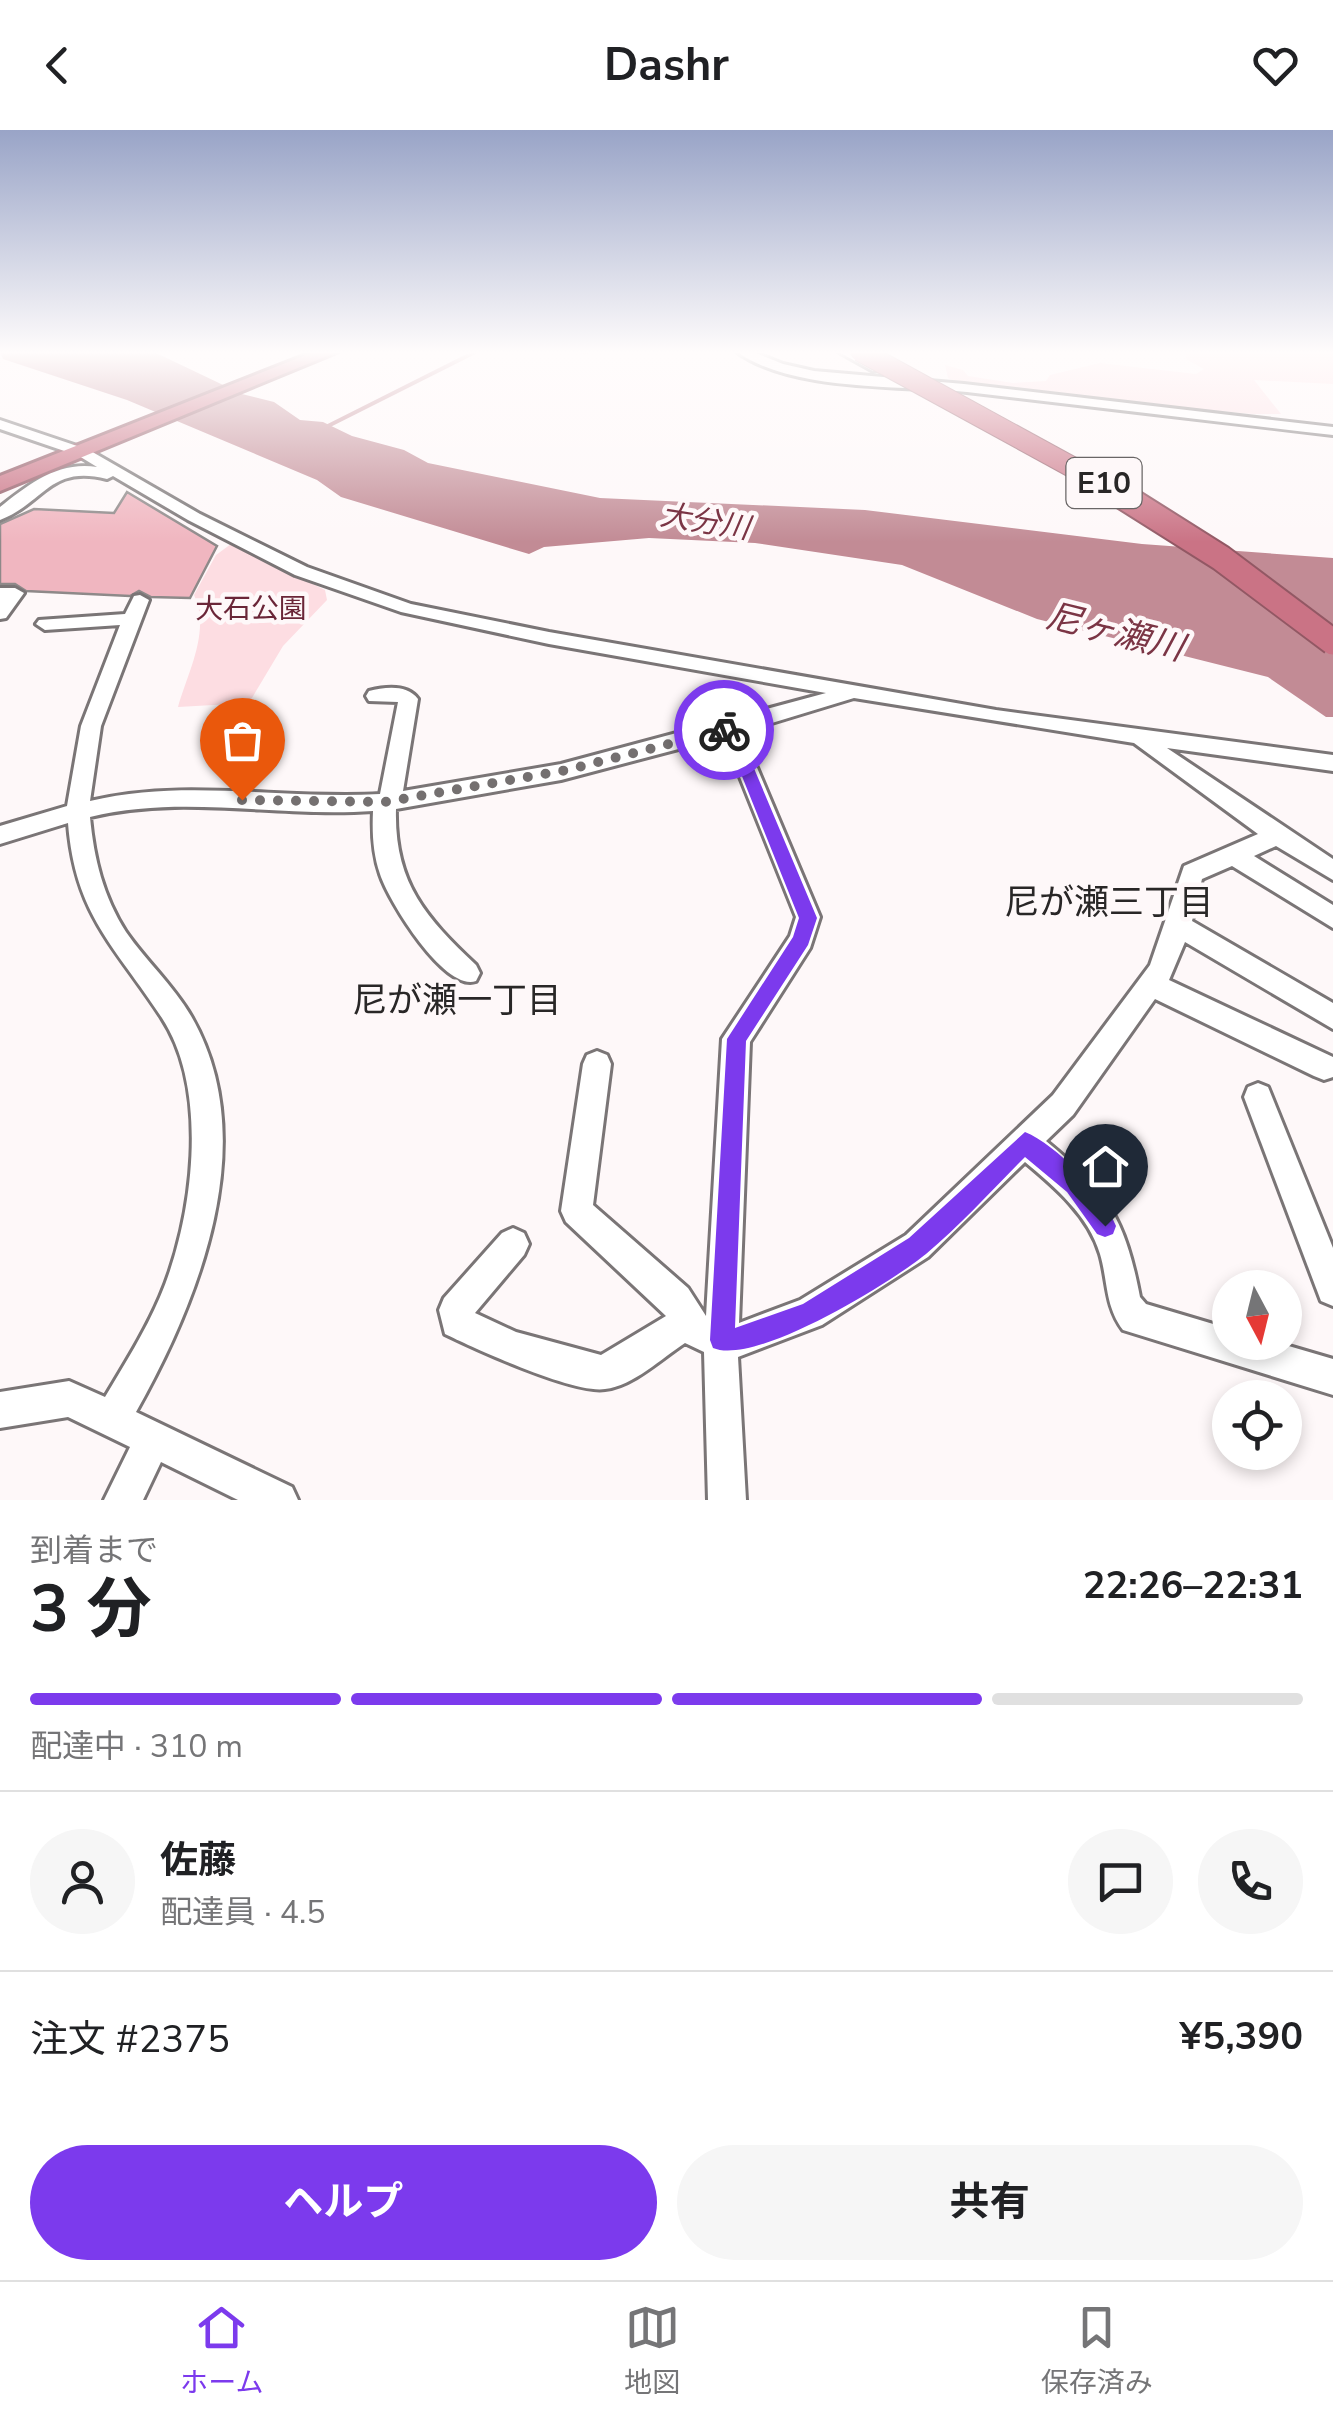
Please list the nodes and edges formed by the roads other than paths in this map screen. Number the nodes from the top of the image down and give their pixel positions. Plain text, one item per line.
1 (157, 415) edge
2 (166, 415) edge
3 (983, 415) edge
4 (1006, 415) edge
5 (1189, 415) edge
6 (0, 424) edge
7 (1333, 431) edge
8 (77, 450) junction
9 (0, 472) edge
10 (0, 484) edge
11 (0, 515) edge
12 (218, 529) junction
13 (0, 593) edge
14 (0, 614) edge
15 (45, 624) dead end
16 (1333, 624) edge
17 (1333, 642) edge
18 (853, 692) junction
19 (376, 696) dead end
20 (730, 728) junction
21 (1142, 740) junction
22 (1333, 763) edge
23 (388, 801) junction
24 (76, 813) junction
25 (0, 835) edge
26 (1277, 836) junction
27 (1235, 856) junction
28 (1333, 870) edge
29 (1333, 918) edge
30 (1178, 925) junction
31 (467, 974) dead end
32 (1150, 984) junction
33 (1333, 1017) edge
34 (598, 1064) dead end
35 (1324, 1068) dead end
36 (1258, 1097) dead end
37 (1025, 1143) junction
38 (513, 1244) dead end
39 (1333, 1289) edge
40 (687, 1322) junction
41 (722, 1340) junction
42 (1333, 1377) edge
43 (0, 1410) edge
44 (112, 1420) junction
45 (153, 1439) junction
46 (123, 1500) edge
47 (279, 1500) edge
48 (727, 1500) edge

1 - 8 highway
2 - 8 highway
3 - 17 highway, E10, bridge
4 - 16 highway, E10
5 - 7 street
6 - 8 street
8 - 9 highway
8 - 10 highway
8 - 12 street
11 - 12 street
12 - 18 street
13 - 14 street
15 - 24 street
18 - 20 street
18 - 21 street
19 - 23 street
20 - 23 street
20 - 41 street
21 - 22 street
21 - 26 street
23 - 24 street
23 - 31 street
24 - 25 street
24 - 44 street
26 - 27 street
26 - 28 street
27 - 29 street
27 - 30 street
30 - 32 street
30 - 33 street
32 - 35 street
32 - 37 street
34 - 40 street
36 - 39 street
37 - 41 street
37 - 42 street
38 - 40 street
40 - 41 street
41 - 48 street
43 - 44 street
44 - 45 street
45 - 46 street
45 - 47 street

